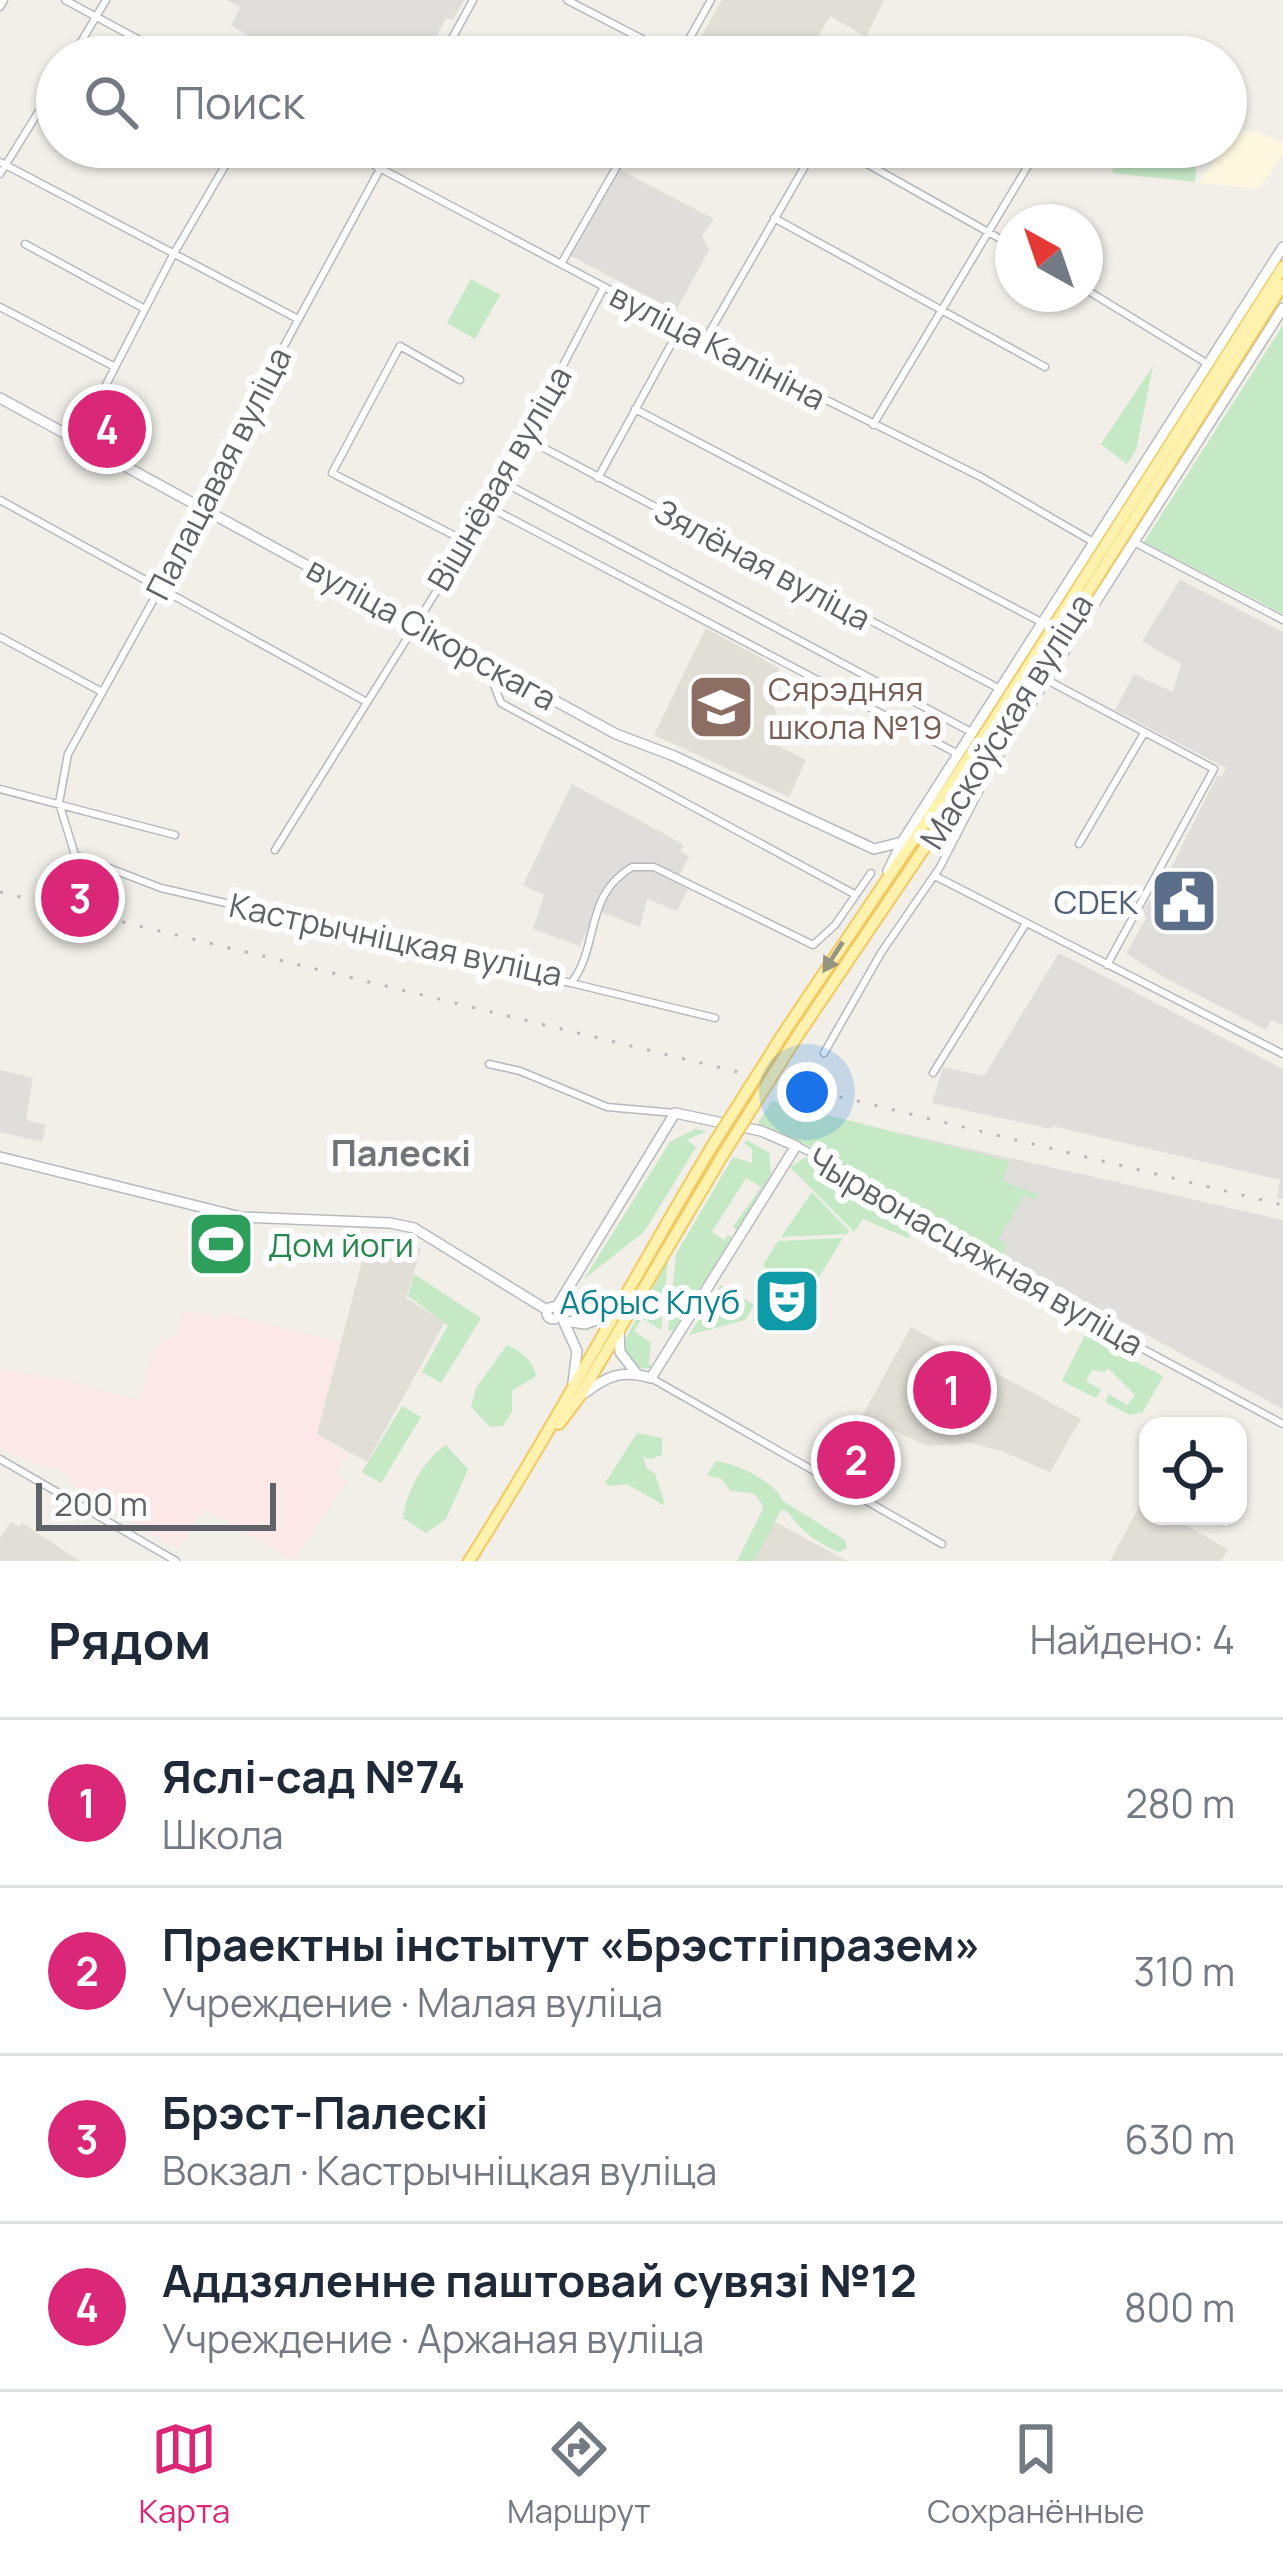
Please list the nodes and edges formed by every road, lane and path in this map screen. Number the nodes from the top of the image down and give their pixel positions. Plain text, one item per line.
1 (65, 0) edge
2 (106, 0) edge
3 (473, 0) edge
4 (567, 0) edge
5 (711, 0) edge
6 (97, 17) junction
7 (85, 36) edge
8 (132, 36) edge
9 (453, 36) edge
10 (637, 36) edge
11 (690, 36) edge
12 (36, 114) edge
13 (2, 167) edge
14 (224, 168) edge
15 (381, 168) joint
16 (616, 168) edge
17 (803, 168) edge
18 (875, 168) edge
19 (1027, 168) edge
20 (774, 218) junction
21 (989, 231) junction
22 (995, 235) edge
23 (26, 244) dead end
24 (1283, 247) edge
25 (173, 255) junction
26 (561, 265) junction
27 (1283, 267) edge
28 (1283, 285) edge
29 (604, 287) junction
30 (1103, 301) edge
31 (0, 307) edge
32 (942, 308) junction
33 (1283, 308) edge
34 (145, 309) junction
35 (298, 319) junction
36 (680, 327) junction
37 (705, 340) junction
38 (1208, 364) junction
39 (115, 367) junction
40 (1045, 367) dead end
41 (460, 380) dead end
42 (0, 398) edge
43 (635, 409) junction
44 (872, 425) junction
45 (525, 439) junction
46 (77, 441) junction
47 (598, 478) junction
48 (502, 482) junction
49 (0, 500) edge
50 (200, 502) junction
51 (489, 507) junction
52 (467, 542) junction
53 (1134, 542) junction
54 (1095, 543) junction
55 (160, 589) junction
56 (1283, 620) edge
57 (1044, 623) junction
58 (413, 624) junction
59 (0, 637) edge
60 (495, 668) junction
61 (1047, 680) junction
62 (1000, 690) junction
63 (102, 692) junction
64 (365, 701) junction
65 (988, 733) junction
66 (1145, 733) junction
67 (958, 754) junction
68 (994, 761) junction
69 (0, 789) edge
70 (59, 803) junction
71 (944, 819) junction
72 (175, 836) dead end
73 (902, 842) junction
74 (1079, 844) dead end
75 (874, 849) junction
76 (275, 850) dead end
77 (871, 873) dead end
78 (935, 876) junction
79 (884, 880) junction
80 (856, 895) junction
81 (1025, 925) junction
82 (1107, 965) junction
83 (571, 983) junction
84 (716, 1018) dead end
85 (790, 1036) junction
86 (824, 1053) dead end
87 (1283, 1054) edge
88 (489, 1064) dead end
89 (933, 1073) dead end
90 (675, 1113) junction
91 (796, 1146) junction
92 (717, 1150) junction
93 (0, 1156) edge
94 (556, 1314) junction
95 (612, 1314) junction
96 (620, 1330) junction
97 (636, 1373) junction
98 (651, 1378) junction
99 (576, 1393) junction
100 (1283, 1424) edge
101 (0, 1459) edge
102 (942, 1544) dead end
103 (176, 1561) edge
104 (469, 1561) edge

1 - 6 street
2 - 6 street
3 - 9 street
4 - 10 street
5 - 11 street
6 - 7 street
6 - 8 street
12 - 13 street
13 - 25 street
14 - 25 street
15 - 26 street, вуліца Калініна
15 - 35 street, Палацавая вуліца
16 - 26 street
17 - 20 street
18 - 21 street
19 - 21 street
20 - 32 street
20 - 37 street
21 - 22 street
21 - 32 street
23 - 34 street
24 - 38 street, Маскоўская вуліца
25 - 34 street
25 - 35 street
26 - 29 street, вуліца Калініна
27 - 65 main road, Маскоўская вуліца
28 - 65 main road, Маскоўская вуліца
29 - 36 street, вуліца Калініна
29 - 45 street, Вішнёвая вуліца
30 - 38 street
31 - 39 street
32 - 40 street
32 - 44 street
33 - 53 street, Маскоўская вуліца
34 - 39 street
35 - 50 street, Палацавая вуліца
36 - 37 street, вуліца Калініна
36 - 43 street
37 - 44 street, вуліца Калініна
38 - 54 street, Маскоўская вуліца
39 - 46 street
41 - 52 street
42 - 46 street, вуліца Сікорскага
43 - 47 street
43 - 57 street
44 - 54 street, вуліца Калініна
45 - 47 street, Зялёная вуліца
45 - 48 street, Вішнёвая вуліца
46 - 50 street, вуліца Сікорскага
47 - 62 street, Зялёная вуліца
48 - 51 street, Вішнёвая вуліца
48 - 65 street
49 - 55 street
50 - 55 street, Палацавая вуліца
50 - 58 street, вуліца Сікорскага
51 - 52 street, Вішнёвая вуліца
51 - 67 street
52 - 58 street, Вішнёвая вуліца
53 - 56 street
53 - 61 street, Маскоўская вуліца
54 - 57 street, Маскоўская вуліца
55 - 63 street, Палацавая вуліца
55 - 64 street
57 - 62 street, Маскоўская вуліца
58 - 60 street, вуліца Сікорскага
58 - 64 street, Вішнёвая вуліца
59 - 63 street
60 - 75 street, вуліца Сікорскага
60 - 80 street
61 - 65 street, Маскоўская вуліца
61 - 66 street
62 - 65 street, Маскоўская вуліца
63 - 70 street, Палацавая вуліца
64 - 76 street, Вішнёвая вуліца
65 - 67 street, Маскоўская вуліца
65 - 68 street, Маскоўская вуліца
65 - 71 main road, Маскоўская вуліца
65 - 79 main road, Маскоўская вуліца
66 - 74 street
66 - 82 street
67 - 73 street, Маскоўская вуліца
68 - 71 main road
68 - 78 street, Маскоўская вуліца
69 - 70 street
70 - 72 street
70 - 83 street, Кастрычніцкая вуліца
71 - 85 main road, Маскоўская вуліца
73 - 75 street
73 - 79 street, Маскоўская вуліца
75 - 79 street
77 - 80 street, Кастрычніцкая вуліца
78 - 81 street
78 - 86 street, Маскоўская вуліца
79 -> 85 main road, Маскоўская вуліца
80 - 83 street, Кастрычніцкая вуліца
81 - 82 street
81 - 89 street
82 - 87 street
83 - 84 street
85 - 92 main road, Маскоўская вуліца, bridge
88 - 90 street
90 - 91 street
90 - 94 street
91 - 98 street
91 - 100 street, Чырвонасцяжная вуліца
92 - 95 main road
92 - 96 main road
93 - 94 street
94 - 95 street
94 - 99 street
95 - 99 main road
96 - 97 street
96 - 99 main road
97 - 98 street
97 - 99 street
98 - 102 street
99 - 104 main road
101 - 103 street

